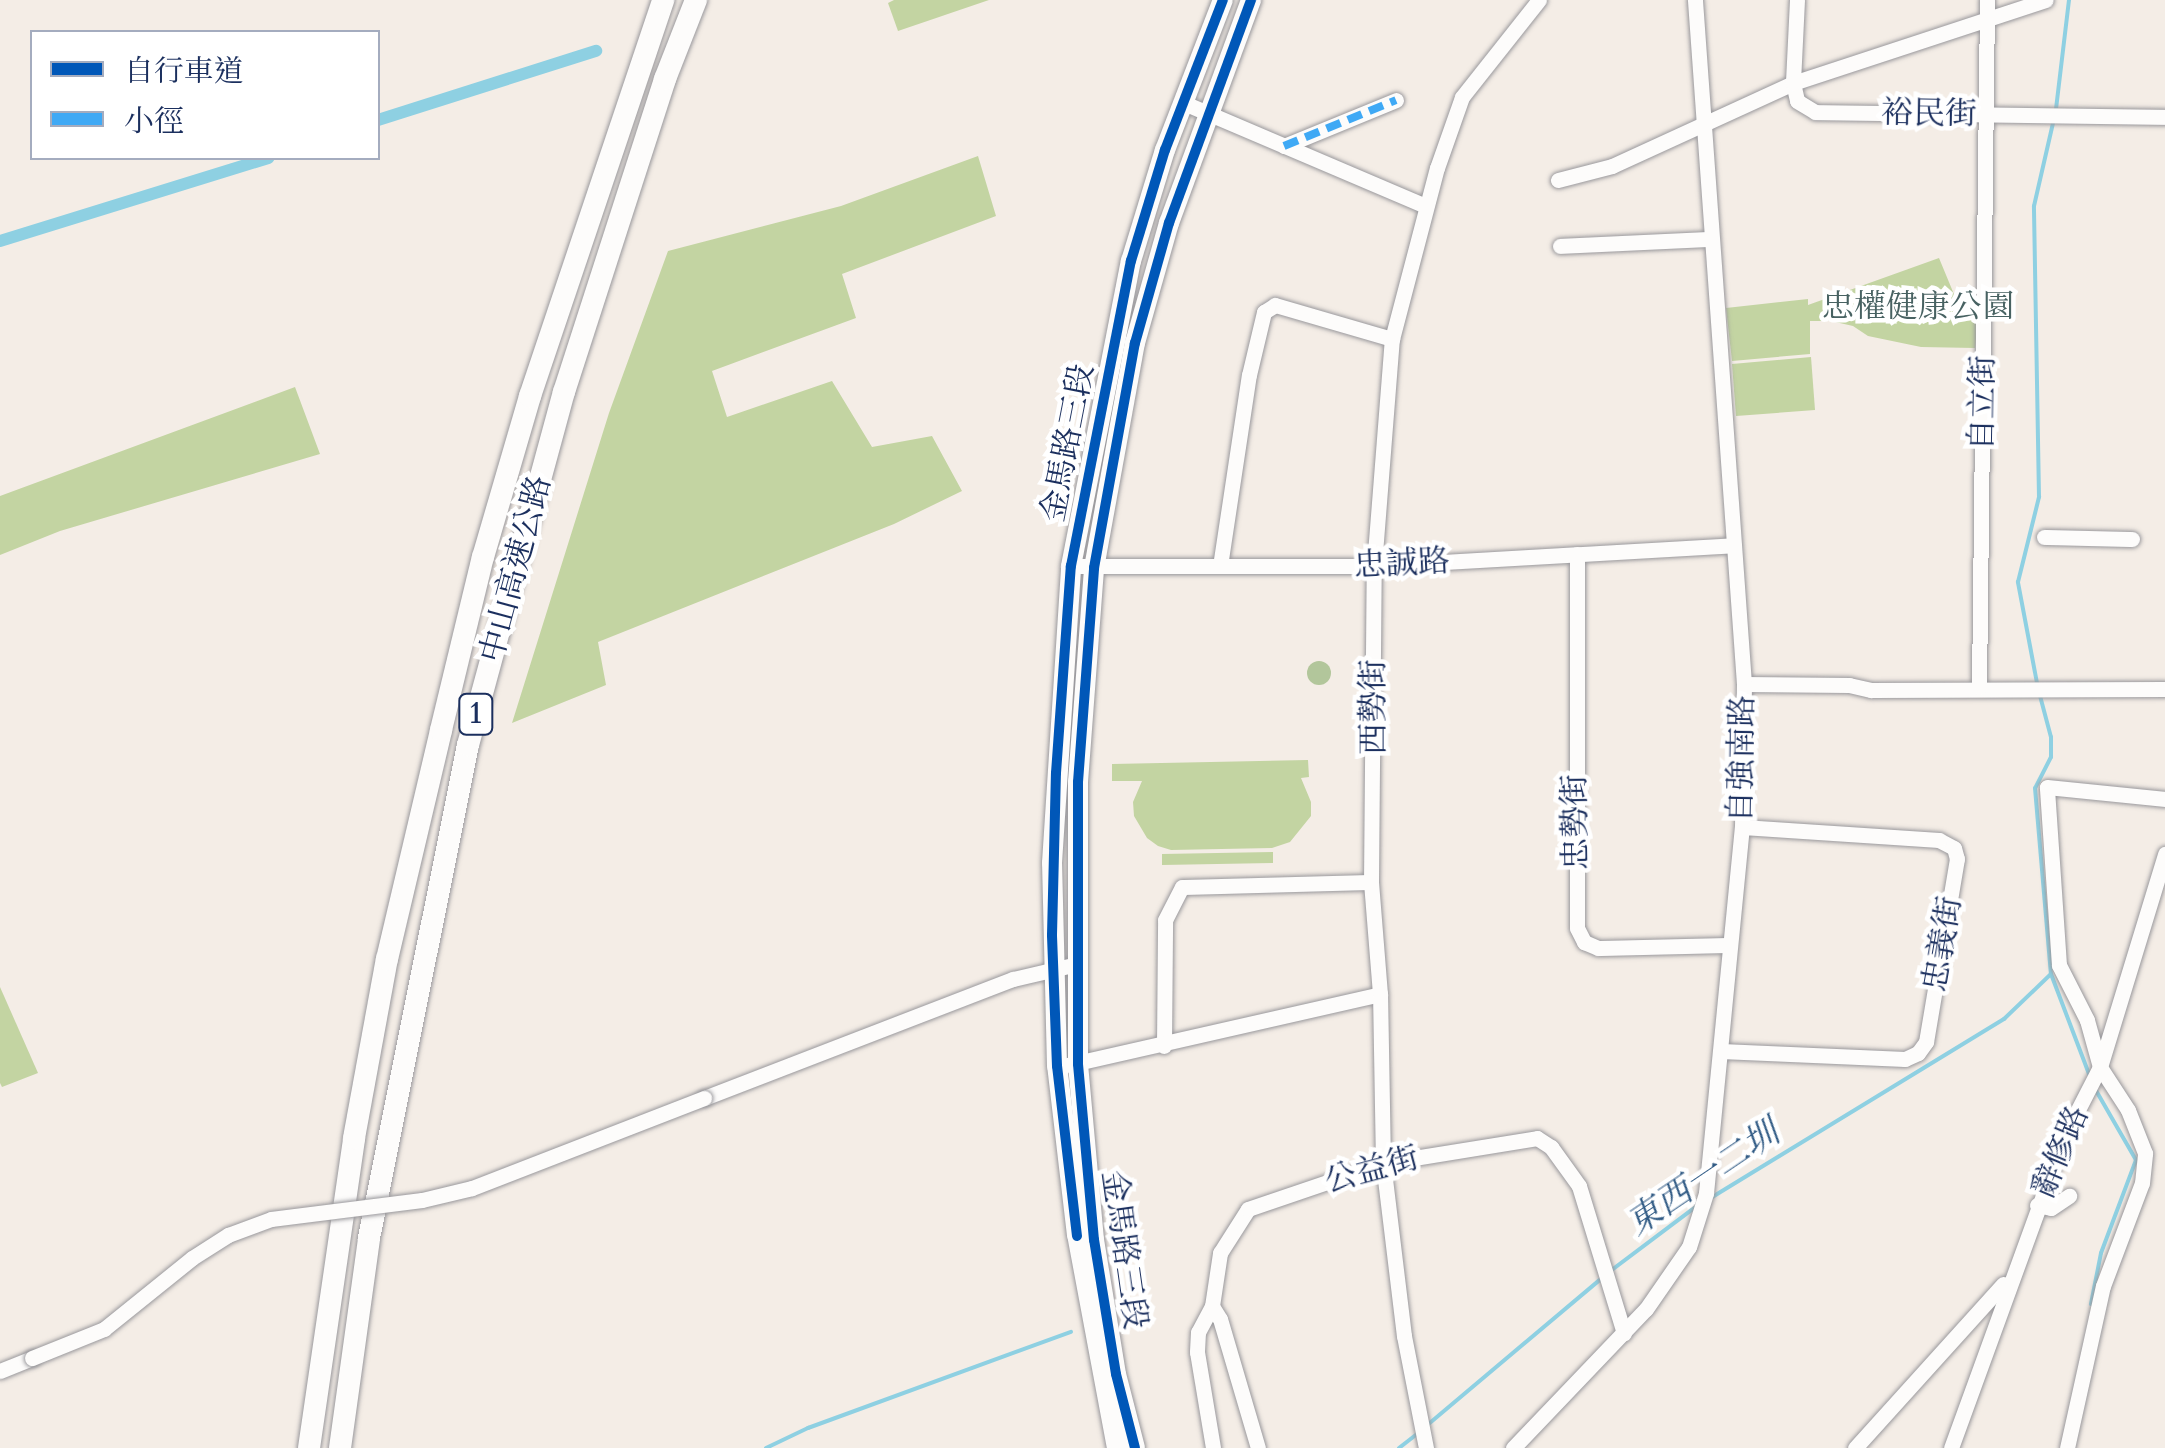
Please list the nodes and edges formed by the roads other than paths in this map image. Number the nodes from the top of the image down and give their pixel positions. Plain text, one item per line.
1 (662, 0) edge
2 (696, 0) edge
3 (1223, 0) edge
4 (1252, 0) edge
5 (1539, 0) edge
6 (1694, 0) edge
7 (1797, 0) edge
8 (1987, 0) edge
9 (2046, 0) edge
10 (1988, 20) junction
11 (1793, 83) junction
12 (1396, 100) dead end
13 (1184, 103) junction
14 (1211, 114) junction
15 (1987, 115) junction
16 (2165, 117) edge
17 (1703, 121) junction
18 (1284, 146) junction
19 (1558, 180) dead end
20 (1426, 206) junction
21 (1711, 239) junction
22 (1560, 246) dead end
23 (1392, 338) junction
24 (2044, 537) dead end
25 (2132, 539) dead end
26 (1733, 546) junction
27 (1577, 554) junction
28 (1072, 566) junction
29 (1220, 566) junction
30 (1374, 566) junction
31 (1094, 568) junction
32 (1744, 684) junction
33 (1978, 687) junction
34 (2165, 690) edge
35 (2165, 799) edge
36 (1742, 827) junction
37 (2165, 854) edge
38 (1371, 882) junction
39 (1730, 945) junction
40 (1077, 964) junction
41 (1052, 968) junction
42 (1380, 994) junction
43 (1164, 1046) junction
44 (1721, 1051) junction
45 (1068, 1065) junction
46 (2094, 1077) junction
47 (1383, 1163) junction
48 (2069, 1196) dead end
49 (2037, 1206) junction
50 (1092, 1275) junction
51 (2010, 1276) junction
52 (1212, 1306) junction
53 (1624, 1333) junction
54 (0, 1371) edge
55 (309, 1448) edge
56 (340, 1448) edge
57 (1117, 1448) edge
58 (1135, 1448) edge
59 (1213, 1448) edge
60 (1258, 1448) edge
61 (1426, 1448) edge
62 (1513, 1448) edge
63 (1855, 1448) edge
64 (1951, 1448) edge
65 (2067, 1448) edge

1 - 55 highway, 中山高速公路 / 1
2 - 56 highway, 中山高速公路 / 1
3 - 13 main road, 金馬路三段
4 - 14 main road, 金馬路三段
5 - 20 street, 西勢街
6 - 17 street, 自強南路
7 - 11 street
8 - 10 street, 自立街
9 - 10 street
10 - 11 street
10 - 15 street, 自立街
11 - 15 street, 裕民街
11 - 17 street
12 - 18 street
13 - 14 street
13 - 28 main road, 金馬路三段
14 - 18 street
14 - 31 main road, 金馬路三段
15 - 16 street, 裕民街
15 - 33 street, 自立街
17 - 19 street
17 - 21 street, 自強南路
18 - 20 street
20 - 23 street, 西勢街
21 - 22 street
21 - 26 street, 自強南路
23 - 29 street
23 - 30 street, 西勢街
24 - 25 street
26 - 27 street, 忠誠路
26 - 32 street, 自強南路
27 - 30 street, 忠誠路
27 - 39 street, 忠勢街
28 - 31 street, 忠誠路
28 - 41 main road, 金馬路三段
29 - 30 street, 忠誠路
29 - 31 street, 忠誠路
30 - 38 street, 西勢街
31 - 40 main road, 金馬路三段
32 - 33 street
32 - 36 street, 自強南路
33 - 34 street
35 - 46 street
36 - 39 street, 自強南路
36 - 44 street, 忠義街
37 - 46 street, 辭修路
38 - 42 street, 西勢街
38 - 43 street
39 - 44 street, 自強南路
40 - 41 street
40 - 45 main road, 金馬路三段
41 - 45 main road, 金馬路三段
41 - 54 street, bridge
42 - 43 street
42 - 47 street, 西勢街
43 - 45 street
44 - 53 street, 自強南路
45 - 50 main road, 金馬路三段
46 - 49 street, 辭修路
46 - 65 street
47 - 52 street, 公益街
47 - 53 street, 公益街
47 - 61 street, 西勢街
48 - 49 street
49 - 51 street, 辭修路
50 - 57 main road, 金馬路三段
50 - 58 main road, 金馬路三段
51 - 63 street
51 - 64 street, 辭修路
52 - 59 street
52 - 60 street, 公益街
53 - 62 street, 自強南路

